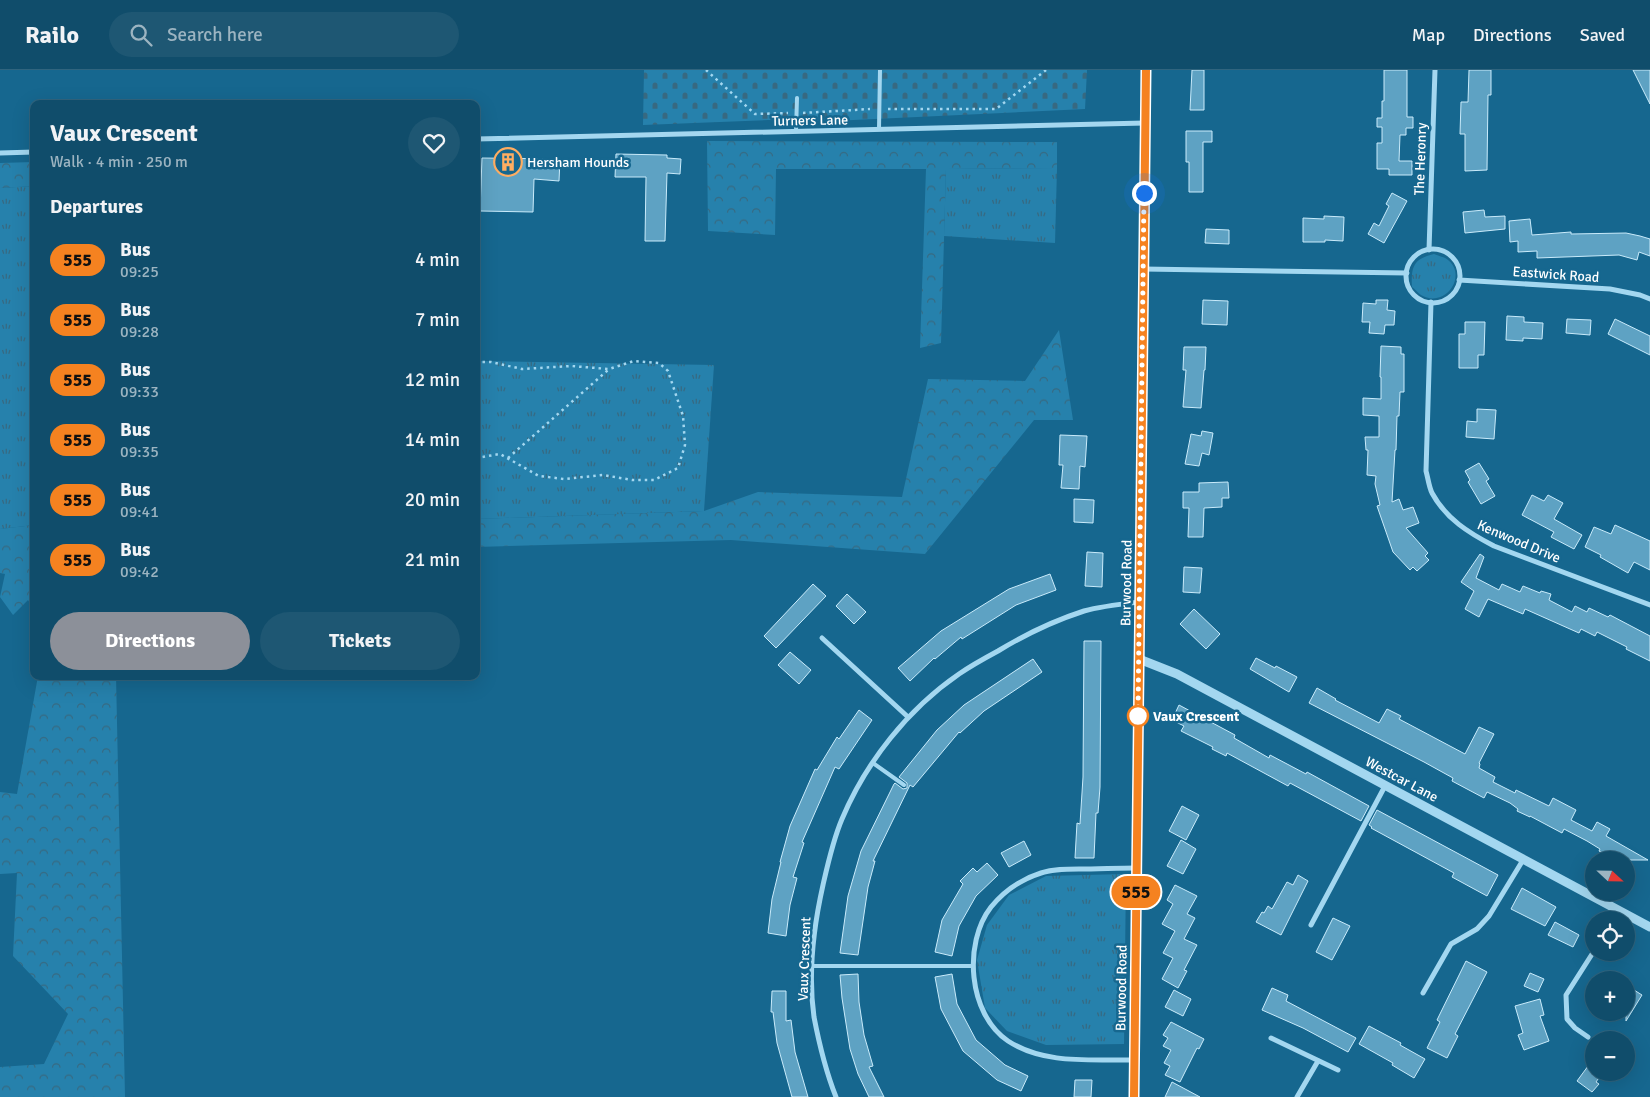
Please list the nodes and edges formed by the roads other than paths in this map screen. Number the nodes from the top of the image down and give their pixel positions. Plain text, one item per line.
1 (880, 70) edge
2 (1146, 70) edge
3 (1435, 70) edge
4 (798, 98) dead end
5 (1145, 123) junction
6 (879, 129) junction
7 (796, 131) junction
8 (480, 139) edge
9 (30, 152) edge
10 (0, 153) edge
11 (1429, 250) junction
12 (1143, 269) junction
13 (1407, 272) junction
14 (1459, 280) junction
15 (1650, 299) edge
16 (1431, 302) junction
17 (1140, 602) junction
18 (1650, 605) edge
19 (822, 638) dead end
20 (1139, 660) junction
21 (908, 717) junction
22 (873, 763) junction
23 (904, 785) dead end
24 (1385, 786) junction
25 (1523, 860) junction
26 (1136, 868) junction
27 (1620, 911) edge
28 (1635, 919) edge
29 (1311, 925) dead end
30 (1650, 927) edge
31 (1588, 961) edge
32 (813, 966) junction
33 (973, 966) junction
34 (1423, 993) dead end
35 (1585, 1035) edge
36 (1271, 1038) dead end
37 (1134, 1060) junction
38 (1318, 1060) junction
39 (1338, 1070) dead end
40 (836, 1097) edge
41 (1134, 1097) edge
42 (1298, 1097) edge

1 - 6 lane
2 - 5 street, Burwood Road
3 - 11 street, The Heronry
4 - 7 lane
5 - 6 street, Turners Lane
5 - 12 street, Burwood Road
6 - 7 street, Turners Lane
7 - 8 street, Turners Lane
9 - 10 street
11 - 13 street
11 - 14 street
12 - 13 street
12 - 17 street, Burwood Road
13 - 16 street
14 - 15 street, Eastwick Road
14 - 16 street
16 - 18 street, Kenwood Drive
17 - 20 street, Burwood Road
17 - 21 street, Vaux Crescent
19 - 21 street
20 - 24 street, Westcar Lane
20 - 26 street, Burwood Road
21 - 22 street, Vaux Crescent
22 - 23 lane
22 - 32 street, Vaux Crescent
24 - 25 street, Westcar Lane
24 - 29 street
25 - 27 street, Westcar Lane
25 - 34 street
26 - 33 street
26 - 37 street, Burwood Road
28 - 30 street, Westcar Lane
31 - 35 street
32 - 33 lane
32 - 40 street, Vaux Crescent
33 - 37 street
36 - 38 street
37 - 41 street, Burwood Road
38 - 39 street
38 - 42 street

